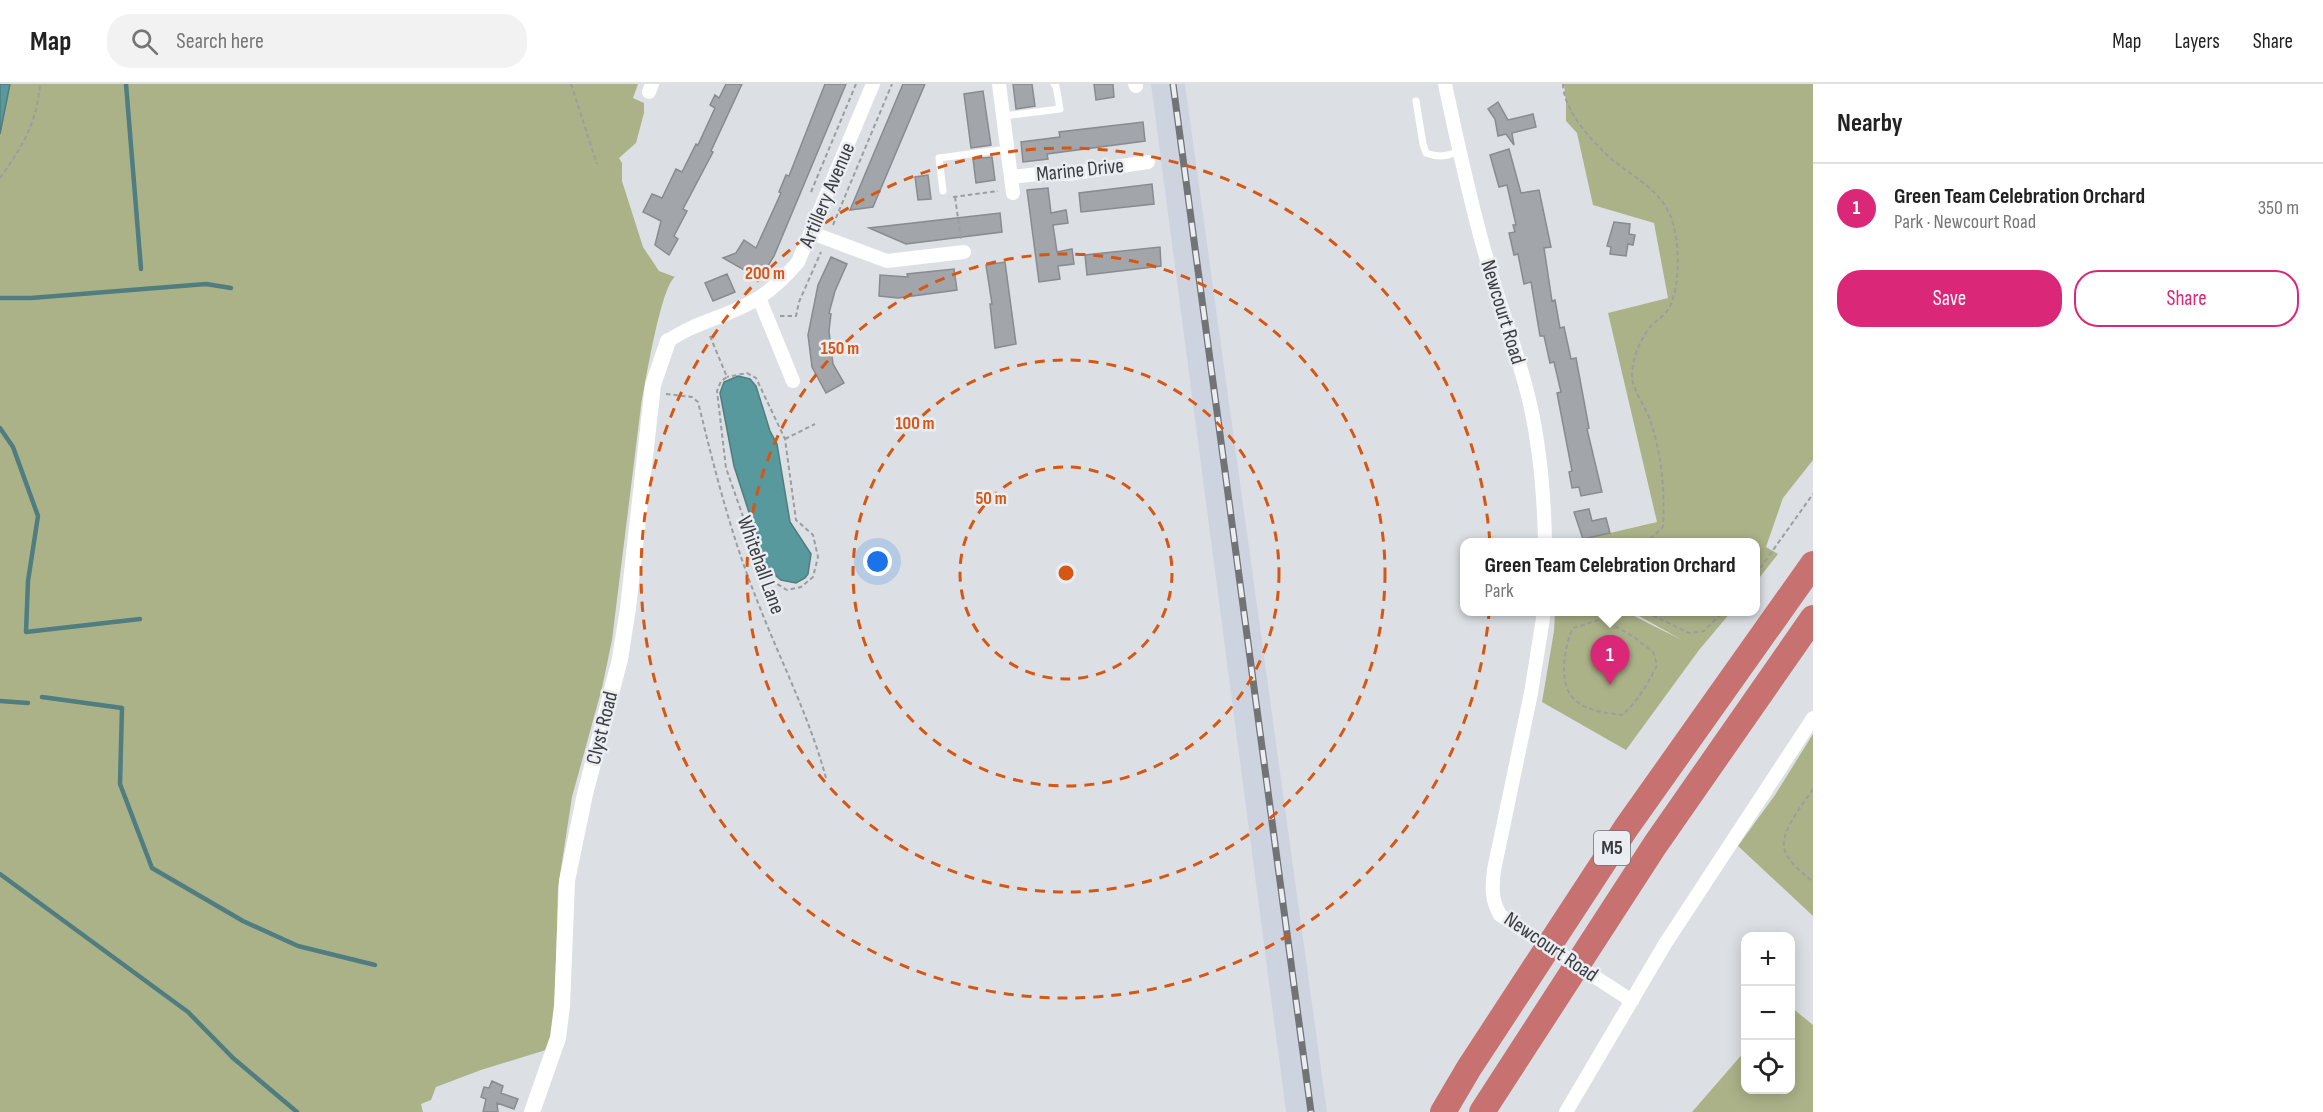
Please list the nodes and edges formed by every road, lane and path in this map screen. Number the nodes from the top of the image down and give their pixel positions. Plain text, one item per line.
1 (40, 84) edge
2 (571, 84) edge
3 (856, 84) edge
4 (873, 84) edge
5 (892, 84) edge
6 (999, 84) edge
7 (1054, 84) edge
8 (1445, 84) edge
9 (1563, 84) edge
10 (1416, 101) dead end
11 (1003, 116) junction
12 (1007, 149) junction
13 (1460, 151) junction
14 (1148, 162) dead end
15 (597, 164) dead end
16 (0, 178) edge
17 (1012, 186) junction
18 (943, 192) joint
19 (811, 193) dead end
20 (955, 197) junction
21 (812, 233) junction
22 (827, 239) junction
23 (963, 252) joint
24 (759, 298) junction
25 (768, 319) junction
26 (704, 322) junction
27 (668, 341) joint
28 (727, 377) junction
29 (793, 381) dead end
30 (652, 392) junction
31 (815, 424) dead end
32 (785, 439) junction
33 (1813, 494) edge
34 (1545, 538) edge
35 (1652, 538) edge
36 (1813, 564) edge
37 (1760, 567) edge
38 (1543, 616) edge
39 (1603, 616) edge
40 (1654, 616) edge
41 (1719, 616) edge
42 (1813, 618) edge
43 (1602, 619) junction
44 (1813, 718) edge
45 (826, 778) dead end
46 (1813, 789) edge
47 (1813, 882) edge
48 (1627, 998) junction
49 (532, 1112) edge
50 (1443, 1112) edge
51 (1482, 1112) edge
52 (1566, 1112) edge

1 - 16 path
2 - 15 path
3 - 19 path
4 - 21 street, Artillery Avenue
5 - 22 path
6 - 11 street, Marine Drive
7 - 11 lane
8 - 13 street, Newcourt Road
9 - 35 path
10 - 13 lane
11 - 12 street, Marine Drive
12 - 17 street, Marine Drive
12 - 18 lane
13 - 34 street, Newcourt Road
14 - 17 street, Marine Drive
17 - 20 path
18 - 20 path
20 - 23 path
21 - 22 street
21 - 24 street, Artillery Avenue
22 - 23 street
22 - 25 path
24 - 25 street
24 - 26 street, Artillery Avenue
25 - 29 street
26 - 27 street, Artillery Avenue
26 - 28 path
27 - 30 street, Clyst Road
28 - 32 path
28 - 32 path
30 - 45 path, Whitehall Lane
30 - 49 street, Clyst Road
31 - 32 path
33 - 37 path
36 - 50 highway, M5
38 - 48 street, Newcourt Road
39 - 43 path
40 - 41 path
42 - 51 highway, M5
43 - 43 path
44 - 48 street
46 - 47 path
48 - 52 street

